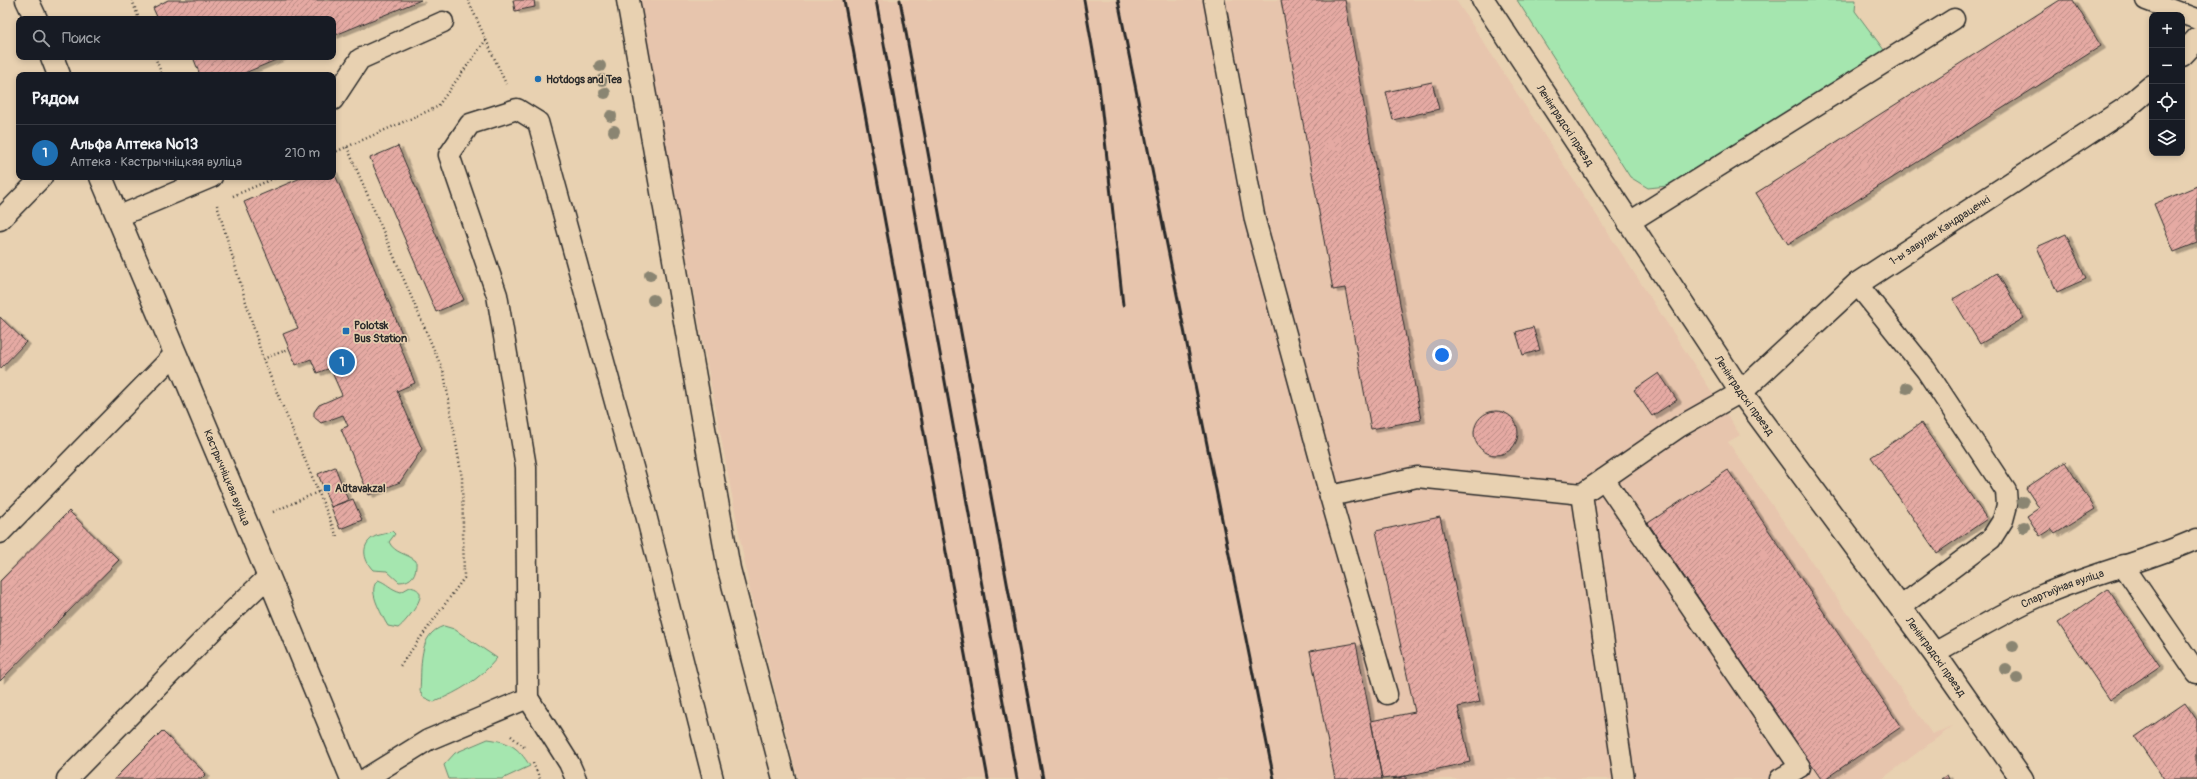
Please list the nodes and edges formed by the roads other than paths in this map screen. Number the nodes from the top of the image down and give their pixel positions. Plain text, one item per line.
1 (28, 0) edge
2 (628, 0) edge
3 (1214, 0) edge
4 (1483, 0) edge
5 (2146, 0) edge
6 (35, 16) edge
7 (1954, 19) dead end
8 (2197, 19) edge
9 (443, 22) dead end
10 (2197, 39) edge
11 (2185, 53) edge
12 (53, 60) edge
13 (58, 72) edge
14 (2149, 89) edge
15 (336, 95) edge
16 (39, 180) edge
17 (102, 180) edge
18 (205, 180) edge
19 (117, 217) junction
20 (0, 220) edge
21 (1628, 223) junction
22 (1857, 284) junction
23 (175, 354) junction
24 (1741, 392) junction
25 (1604, 479) junction
26 (1582, 494) junction
27 (1330, 496) junction
28 (0, 533) edge
29 (2197, 539) edge
30 (2123, 565) junction
31 (268, 577) junction
32 (1900, 607) junction
33 (1934, 653) junction
34 (2197, 673) edge
35 (1387, 694) dead end
36 (528, 698) junction
37 (67, 779) edge
38 (352, 779) edge
39 (364, 779) edge
40 (576, 779) edge
41 (713, 779) edge
42 (784, 779) edge
43 (1624, 779) edge
44 (1780, 779) edge
45 (2022, 779) edge

1 - 6 street
2 - 42 street
3 - 27 lane
4 - 21 street, Ленінградскі праезд
5 - 8 lane
7 - 21 lane
9 - 15 lane
10 - 11 street
12 - 13 street
14 - 22 street, 1-ы завулак Кандраценкі
16 - 20 lane
17 - 19 street, Кастрычніцкая вуліца
18 - 19 lane
19 - 23 street, Кастрычніцкая вуліца
21 - 24 street, Ленінградскі праезд
22 - 24 street, 1-ы завулак Кандраценкі
22 - 32 lane
23 - 28 lane
23 - 31 street, Кастрычніцкая вуліца
24 - 25 lane
24 - 32 street, Ленінградскі праезд
25 - 26 lane
25 - 44 lane
26 - 27 lane
26 - 43 lane
27 - 35 lane
29 - 30 lane, Спартыўная вуліца
30 - 33 lane, Спартыўная вуліца
30 - 34 lane
31 - 37 lane
31 - 38 street, Кастрычніцкая вуліца
32 - 33 street, Ленінградскі праезд
33 - 45 street, Ленінградскі праезд
36 - 39 lane
36 - 40 lane
36 - 41 lane

